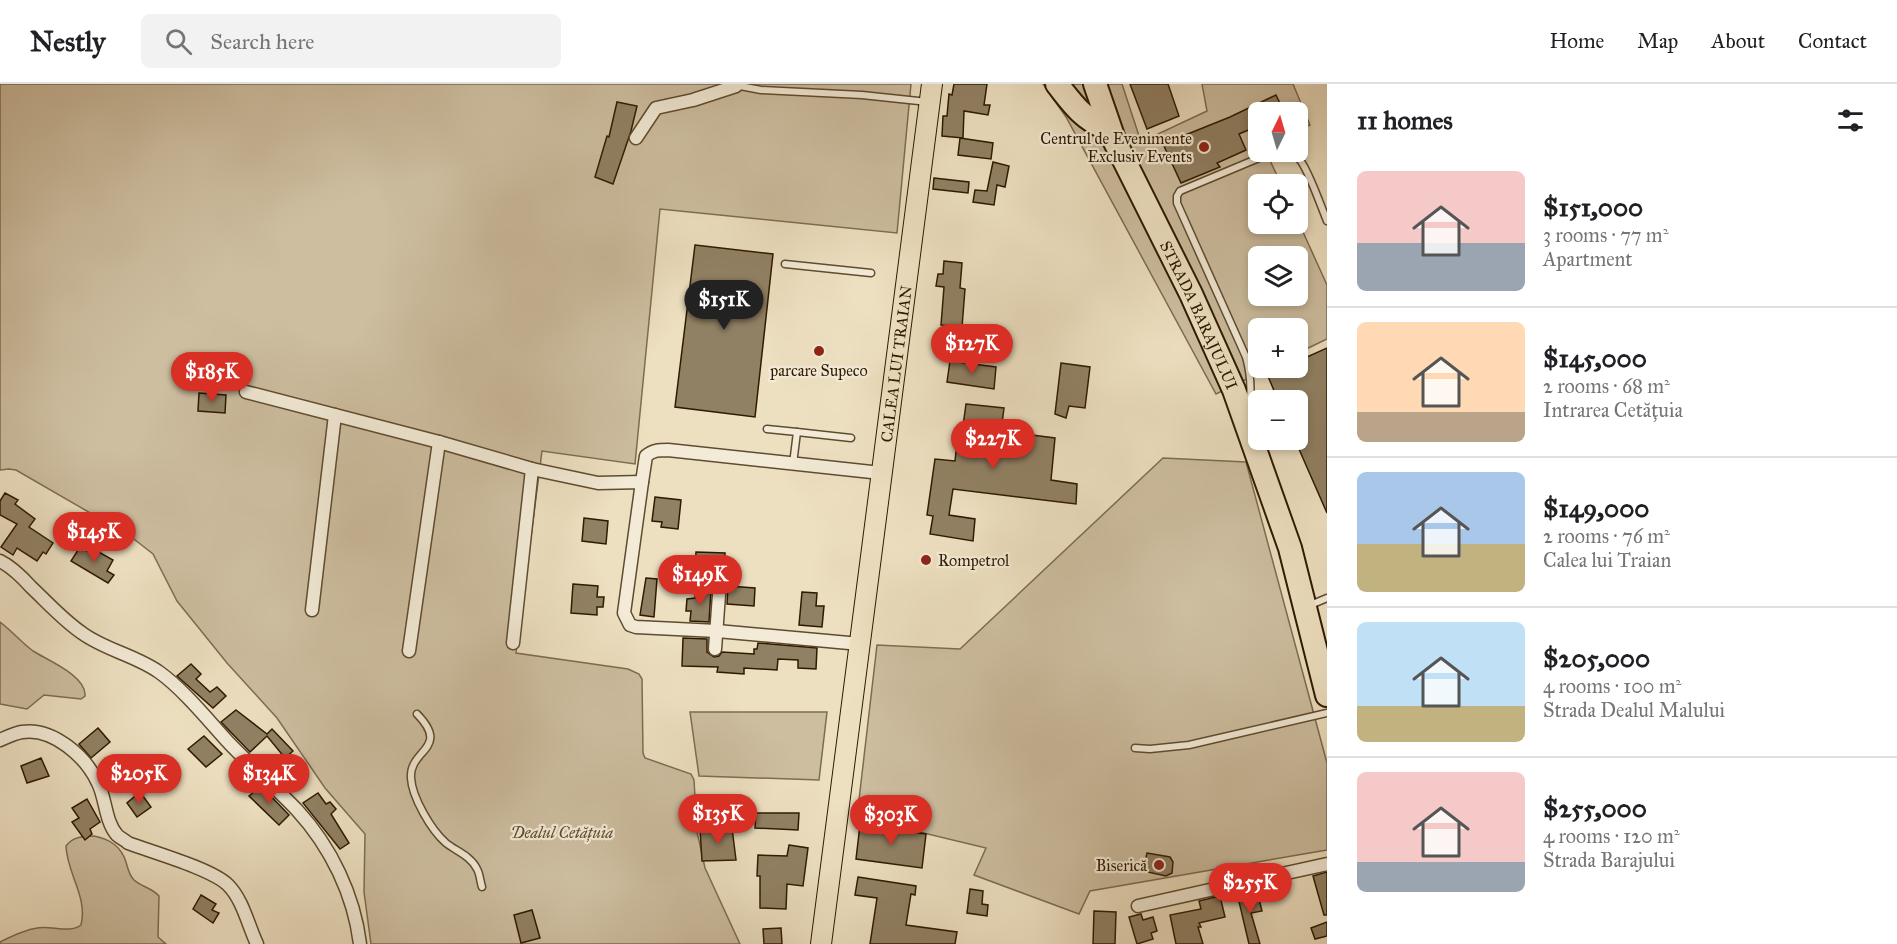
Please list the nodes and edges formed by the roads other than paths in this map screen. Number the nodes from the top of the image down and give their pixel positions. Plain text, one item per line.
1 (1057, 84) edge
2 (1078, 84) edge
3 (1095, 84) edge
4 (734, 85) edge
5 (931, 93) edge
6 (1110, 135) junction
7 (636, 138) dead end
8 (1327, 221) edge
9 (785, 264) dead end
10 (871, 273) dead end
11 (246, 392) dead end
12 (335, 415) junction
13 (1246, 421) junction
14 (767, 429) dead end
15 (797, 432) junction
16 (851, 438) dead end
17 (439, 442) junction
18 (793, 464) junction
19 (532, 470) junction
20 (881, 473) junction
21 (642, 482) junction
22 (0, 561) edge
23 (720, 581) dead end
24 (1327, 598) edge
25 (1306, 607) junction
26 (312, 610) dead end
27 (717, 632) junction
28 (513, 643) dead end
29 (860, 644) junction
30 (715, 649) dead end
31 (409, 651) dead end
32 (1327, 695) edge
33 (1327, 713) edge
34 (417, 714) dead end
35 (0, 740) edge
36 (1135, 748) dead end
37 (1327, 864) edge
38 (482, 887) dead end
39 (1138, 906) dead end
40 (257, 944) edge
41 (360, 944) edge
42 (821, 944) edge

1 - 6 highway
2 - 6 highway
3 - 6 highway
4 - 5 lane
4 - 7 street
5 - 20 main road, CALEA LUI TRAIAN
6 - 13 highway, STRADA BARAJULUI
8 - 13 lane
9 - 10 lane
11 - 12 street
12 - 17 street
12 - 26 street
13 - 25 highway, STRADA BARAJULUI
14 - 15 lane
15 - 16 lane
15 - 18 lane
17 - 19 street
17 - 31 street
18 - 20 street
18 - 21 street
19 - 21 street
19 - 28 street
20 - 29 main road, CALEA LUI TRAIAN
21 - 27 street
22 - 41 street
23 - 27 street
24 - 25 lane
25 - 32 highway, STRADA BARAJULUI
27 - 29 street
27 - 30 street
29 - 42 main road, CALEA LUI TRAIAN
33 - 36 lane
34 - 38 lane
35 - 40 street
37 - 39 street

